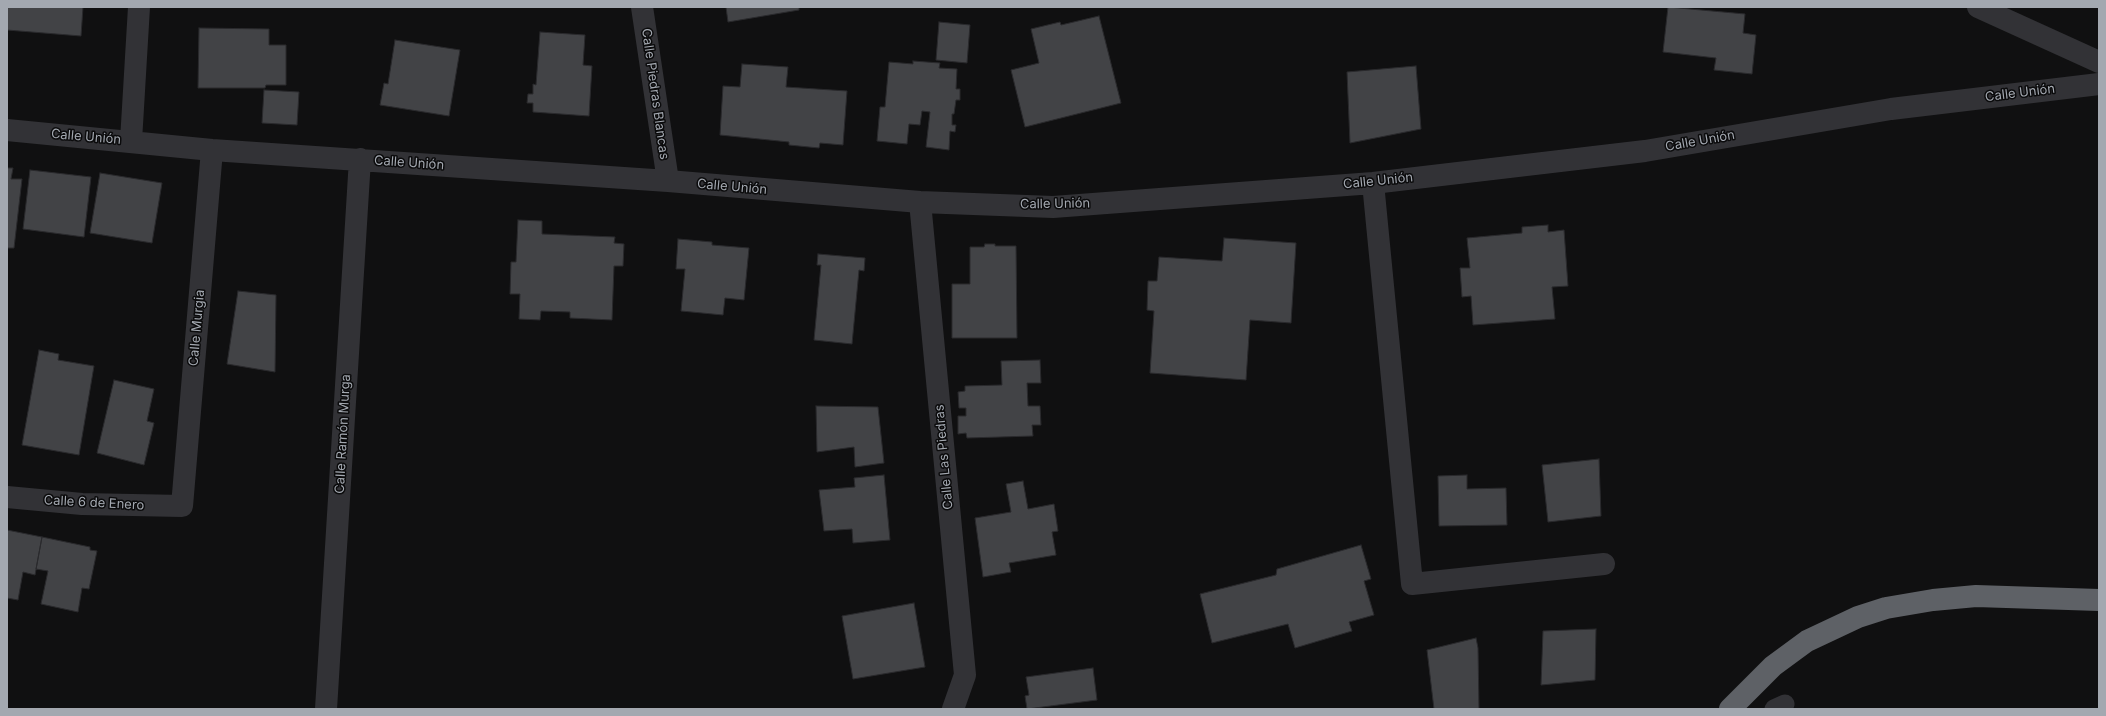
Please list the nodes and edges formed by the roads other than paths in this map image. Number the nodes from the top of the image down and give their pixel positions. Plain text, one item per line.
1 (139, 7) edge
2 (642, 7) edge
3 (1978, 7) edge
4 (2099, 62) edge
5 (2099, 84) edge
6 (7, 130) edge
7 (131, 141) junction
8 (212, 150) junction
9 (360, 159) junction
10 (668, 181) junction
11 (1373, 183) junction
12 (920, 202) junction
13 (7, 497) edge
14 (182, 506) joint
15 (1604, 564) dead end
16 (2099, 600) edge
17 (327, 706) edge
18 (953, 709) edge
19 (1730, 709) edge
20 (1774, 709) edge
21 (1782, 709) edge

1 - 7 street
2 - 10 street, Calle Piedras Blancas
3 - 4 street
5 - 11 street, Calle Unión
6 - 7 street, Calle Unión
7 - 8 street, Calle Unión
8 - 9 street, Calle Unión
8 - 14 street, Calle Murgia
9 - 10 street, Calle Unión
9 - 17 street, Calle Ramón Murga
10 - 12 street, Calle Unión
11 - 12 street, Calle Unión
11 - 15 street
12 - 18 street, Calle Las Piedras
13 - 14 street, Calle 6 de Enero
16 - 19 highway
20 - 21 lane

